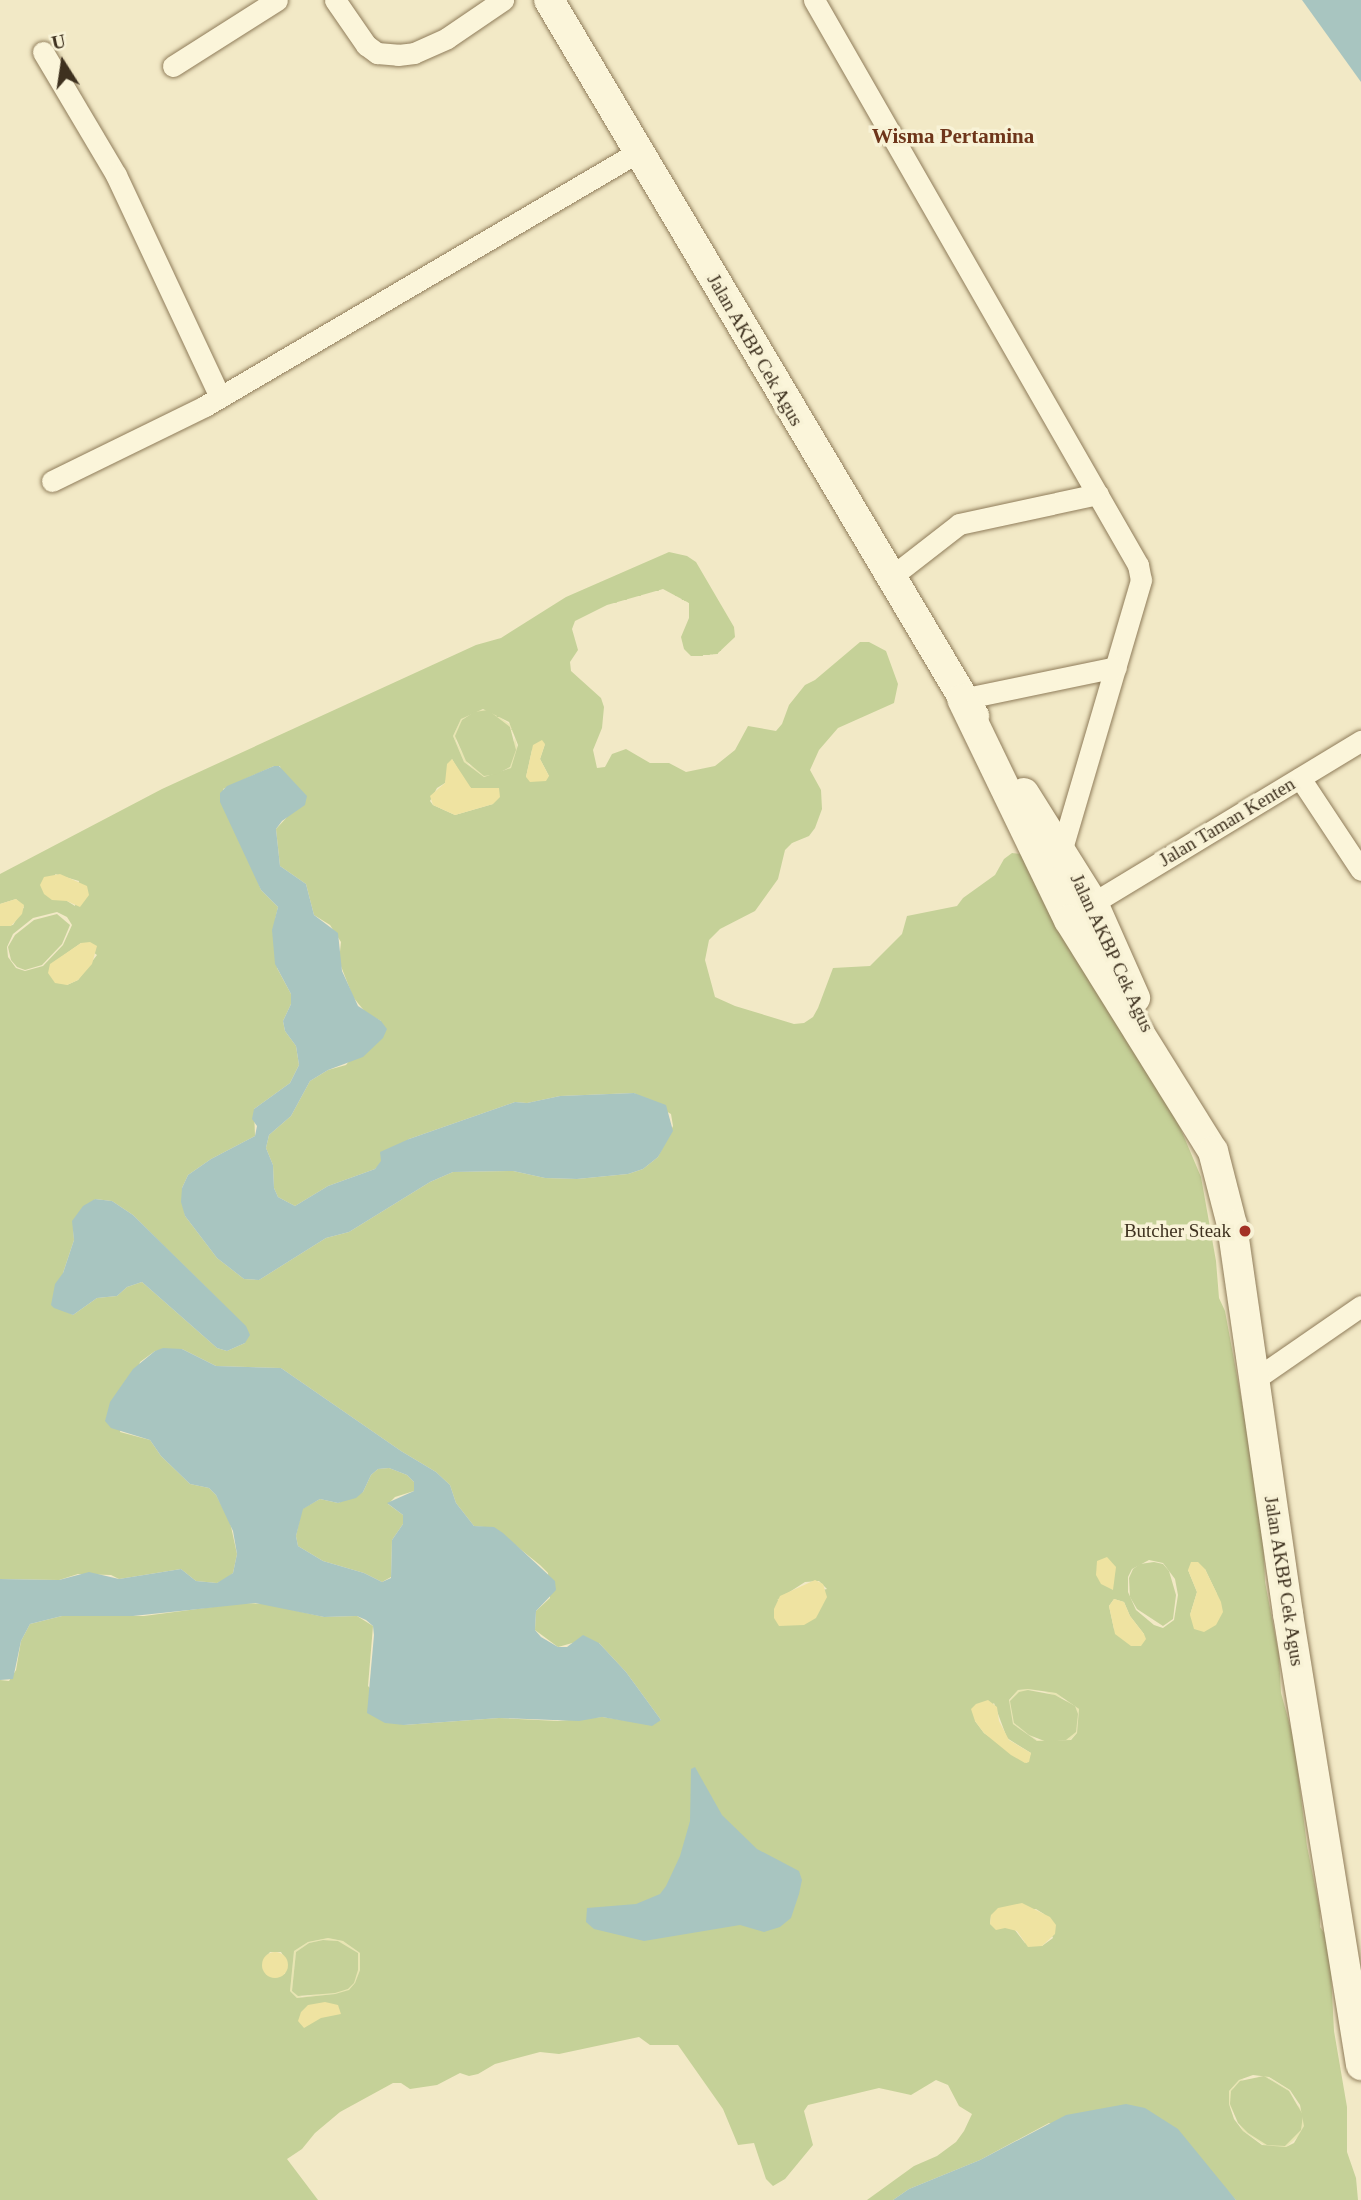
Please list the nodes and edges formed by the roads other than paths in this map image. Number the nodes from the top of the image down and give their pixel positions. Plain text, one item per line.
1 (277, 0) edge
2 (335, 0) edge
3 (503, 0) edge
4 (549, 0) edge
5 (814, 0) edge
6 (43, 52) dead end
7 (173, 66) dead end
8 (638, 152) junction
9 (220, 397) junction
10 (52, 481) dead end
11 (1098, 494) junction
12 (891, 577) junction
13 (1116, 667) junction
14 (962, 699) junction
15 (1361, 741) edge
16 (1300, 778) junction
17 (1062, 849) junction
18 (1361, 870) edge
19 (1093, 903) junction
20 (1182, 1106) junction
21 (1361, 1306) edge
22 (1254, 1380) junction
23 (1361, 2065) edge

1 - 7 street
2 - 3 street
4 - 8 main road, Jalan AKBP Cek Agus
5 - 11 street
6 - 9 street
8 - 9 street
8 - 12 main road, Jalan AKBP Cek Agus
9 - 10 street
11 - 12 street
11 - 13 street
12 - 14 main road, Jalan AKBP Cek Agus
13 - 14 street
13 - 17 street
14 - 17 main road, Jalan AKBP Cek Agus
14 - 20 main road, Jalan AKBP Cek Agus
15 - 16 street, Jalan Taman Kenten
16 - 18 street
16 - 19 street, Jalan Taman Kenten
17 - 19 main road, Jalan AKBP Cek Agus
19 - 20 main road, Jalan AKBP Cek Agus
20 - 22 main road, Jalan AKBP Cek Agus
21 - 22 street
22 - 23 main road, Jalan AKBP Cek Agus

